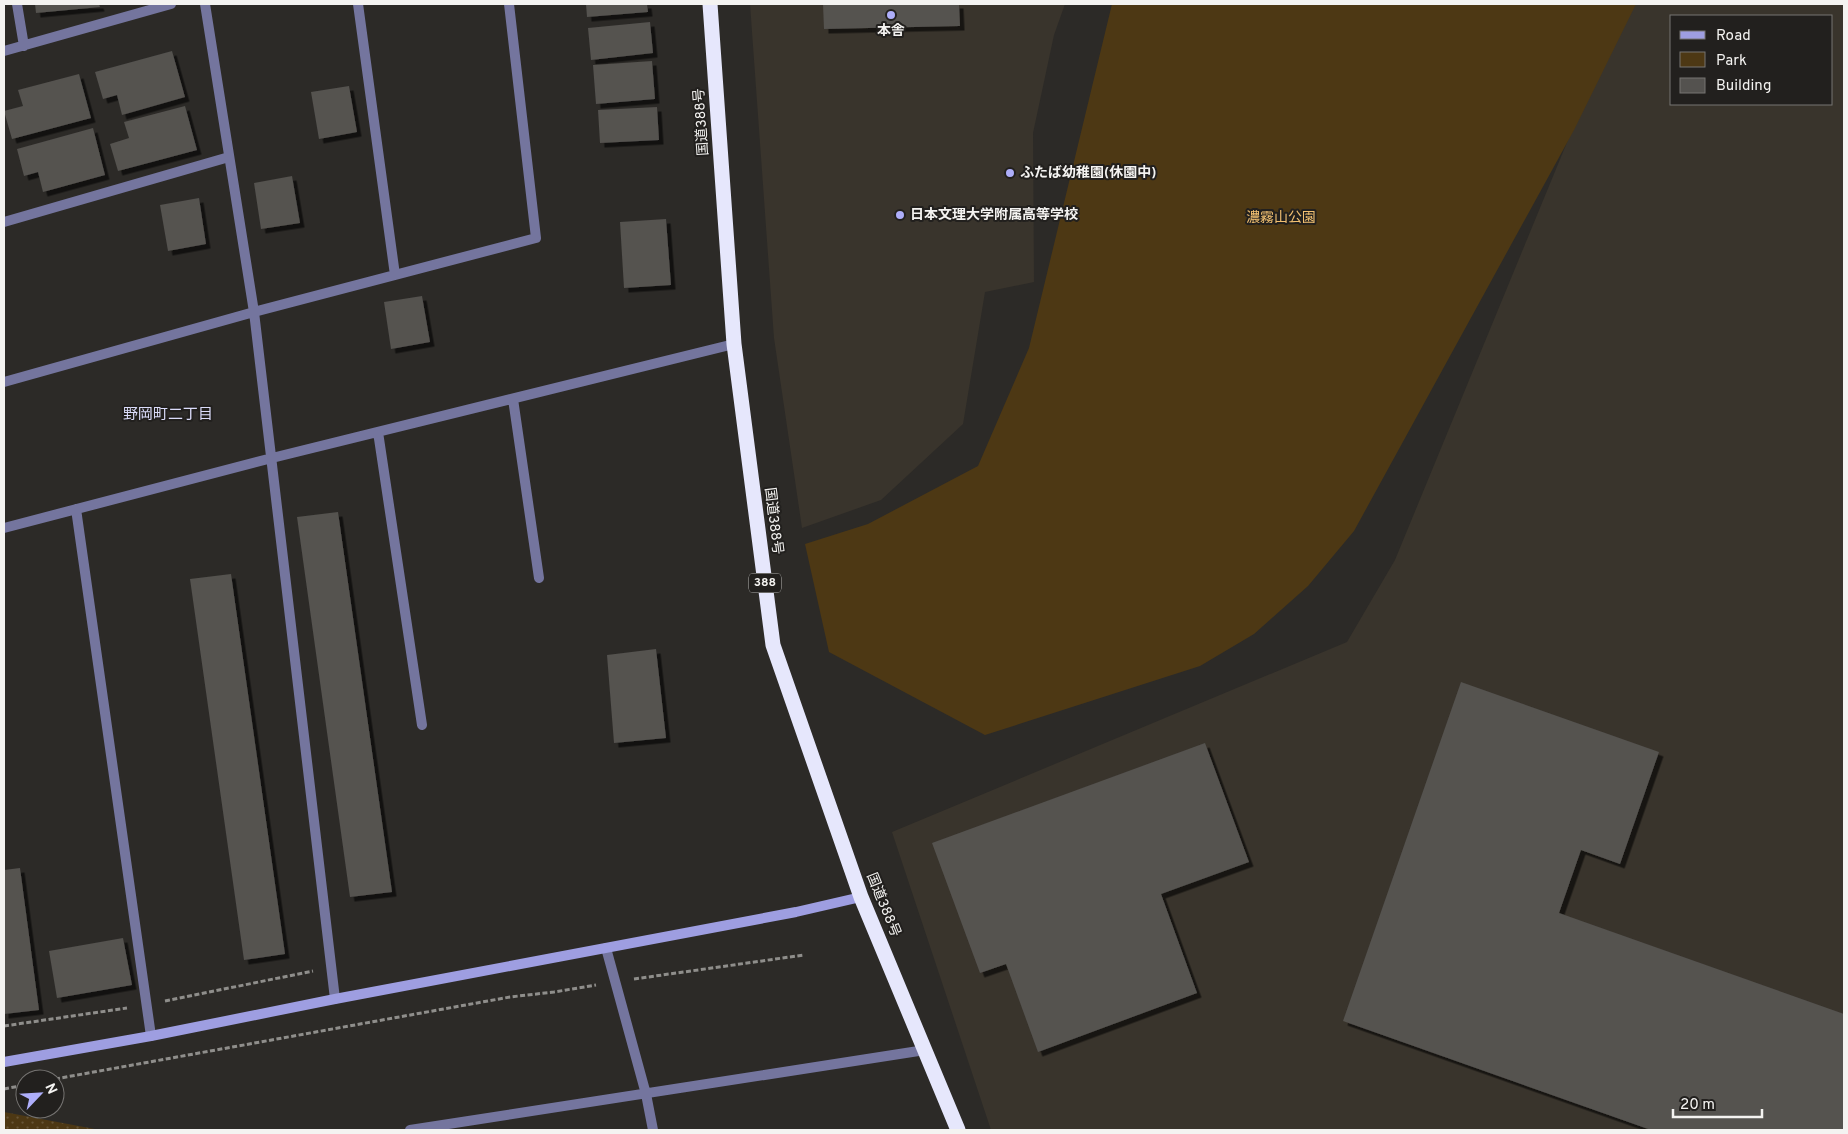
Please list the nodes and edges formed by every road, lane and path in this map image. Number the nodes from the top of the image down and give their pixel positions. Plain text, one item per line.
1 (17, 4) edge
2 (171, 4) edge
3 (205, 4) edge
4 (358, 4) edge
5 (509, 4) edge
6 (710, 4) edge
7 (24, 46) junction
8 (4, 51) edge
9 (230, 157) junction
10 (4, 222) edge
11 (395, 275) junction
12 (254, 312) junction
13 (734, 344) junction
14 (4, 382) edge
15 (513, 399) junction
16 (378, 432) junction
17 (272, 458) junction
18 (76, 509) junction
19 (4, 528) edge
20 (539, 578) dead end
21 (422, 725) dead end
22 (861, 897) junction
23 (606, 948) junction
24 (804, 955) dead end
25 (332, 968) junction
26 (615, 982) junction
27 (335, 998) junction
28 (147, 1005) junction
29 (4, 1026) edge
30 (151, 1036) junction
31 (925, 1050) junction
32 (4, 1062) edge
33 (65, 1077) edge
34 (646, 1094) junction
35 (410, 1130) edge
36 (653, 1130) edge
37 (958, 1130) edge

1 - 7 street
2 - 7 street
3 - 9 street
4 - 11 street
5 - 11 street
6 - 13 highway, 国道388号 / 388
7 - 8 street
9 - 10 street
9 - 12 street
11 - 12 street
12 - 14 street
12 - 17 street
13 - 15 street
13 - 22 highway, 国道388号 / 388
15 - 16 street
15 - 20 street
16 - 17 street
16 - 21 street
17 - 18 street
17 - 25 street
18 - 19 street
18 - 28 street
22 - 23 street
22 - 31 highway, 国道388号 / 388
23 - 26 street
23 - 27 street
24 - 26 path
25 - 27 street
25 - 28 path
26 - 33 path
26 - 34 street
27 - 30 street
28 - 29 path
28 - 30 street
30 - 32 street
31 - 34 street
31 - 37 highway, 国道388号 / 388
34 - 35 street
34 - 36 street

